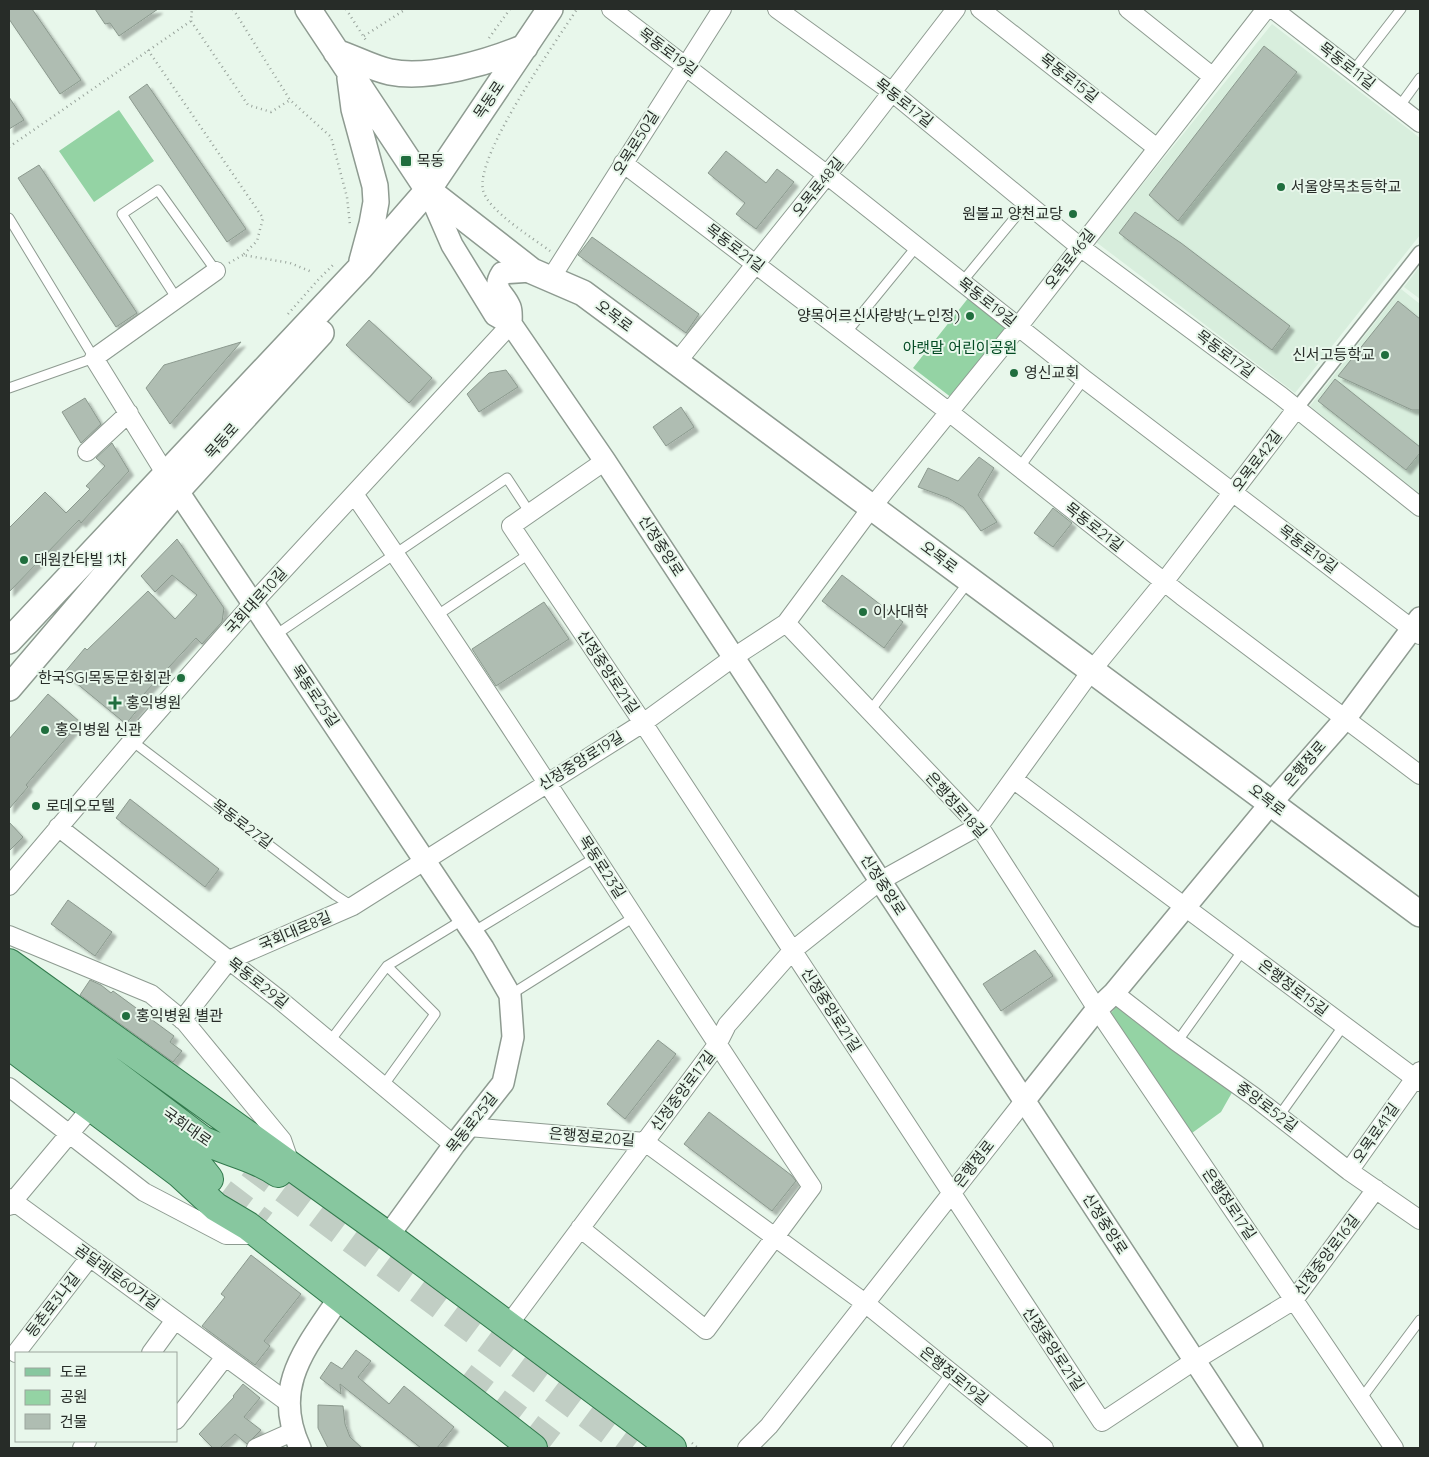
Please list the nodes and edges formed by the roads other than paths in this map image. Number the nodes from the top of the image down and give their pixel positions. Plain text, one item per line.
1 (308, 9) edge
2 (550, 9) edge
3 (611, 9) edge
4 (722, 9) edge
5 (777, 9) edge
6 (956, 9) edge
7 (980, 9) edge
8 (1128, 9) edge
9 (1266, 9) edge
10 (1273, 9) edge
11 (1400, 9) edge
12 (525, 47) junction
13 (342, 61) junction
14 (686, 65) junction
15 (1353, 71) junction
16 (1213, 77) junction
17 (1420, 78) edge
18 (892, 92) junction
19 (1399, 106) junction
20 (1420, 123) edge
21 (1157, 148) junction
22 (623, 164) junction
23 (827, 175) junction
24 (428, 190) junction
25 (1027, 203) junction
26 (9, 218) edge
27 (917, 246) junction
28 (1080, 246) junction
29 (1420, 252) edge
30 (350, 264) junction
31 (756, 264) junction
32 (216, 271) joint
33 (542, 274) junction
34 (962, 282) junction
35 (177, 298) junction
36 (511, 324) junction
37 (1018, 326) junction
38 (846, 332) junction
39 (94, 358) junction
40 (676, 362) junction
41 (1084, 379) junction
42 (9, 388) edge
43 (1297, 408) junction
44 (949, 412) junction
45 (128, 413) junction
46 (87, 452) dead end
47 (605, 461) junction
48 (1019, 468) junction
49 (171, 482) junction
50 (1233, 492) junction
51 (354, 494) junction
52 (872, 507) junction
53 (1420, 507) edge
54 (530, 513) junction
55 (394, 554) junction
56 (529, 554) junction
57 (970, 580) junction
58 (1164, 582) junction
59 (252, 603) junction
60 (436, 616) junction
61 (786, 623) junction
62 (1418, 627) edge
63 (274, 636) junction
64 (9, 641) edge
65 (734, 657) junction
66 (1092, 670) junction
67 (9, 688) edge
68 (870, 711) junction
69 (1345, 719) junction
70 (643, 723) junction
71 (132, 741) junction
72 (1420, 774) edge
73 (1013, 779) junction
74 (547, 782) junction
75 (1271, 803) junction
76 (979, 826) junction
77 (58, 827) junction
78 (596, 857) junction
79 (425, 860) junction
80 (880, 882) junction
81 (9, 886) edge
82 (352, 906) junction
83 (1185, 907) junction
84 (1420, 914) edge
85 (634, 917) junction
86 (469, 926) junction
87 (9, 935) edge
88 (1243, 950) junction
89 (792, 951) junction
90 (229, 960) junction
91 (9, 962) edge
92 (387, 966) junction
93 (1114, 993) junction
94 (9, 994) edge
95 (510, 995) junction
96 (1097, 1009) junction
97 (9, 1020) edge
98 (182, 1020) junction
99 (1344, 1025) junction
100 (330, 1041) junction
101 (1177, 1042) junction
102 (717, 1045) junction
103 (9, 1046) edge
104 (1419, 1077) edge
105 (383, 1086) junction
106 (9, 1087) edge
107 (1024, 1101) junction
108 (90, 1108) junction
109 (1279, 1116) junction
110 (469, 1127) junction
111 (68, 1135) junction
112 (644, 1142) junction
113 (454, 1145) junction
114 (291, 1166) junction
115 (1349, 1171) junction
116 (1376, 1189) junction
117 (951, 1194) junction
118 (10, 1202) edge
119 (1420, 1220) edge
120 (580, 1228) junction
121 (253, 1231) junction
122 (385, 1233) junction
123 (774, 1239) junction
124 (90, 1257) junction
125 (339, 1298) junction
126 (1294, 1300) junction
127 (865, 1303) junction
128 (176, 1320) junction
129 (1420, 1320) edge
130 (509, 1324) junction
131 (17, 1352) edge
132 (152, 1352) edge
133 (225, 1357) junction
134 (1194, 1361) junction
135 (951, 1373) junction
136 (1361, 1399) junction
137 (290, 1404) junction
138 (178, 1417) edge
139 (769, 1426) junction
140 (296, 1440) edge
141 (256, 1448) edge
142 (533, 1448) edge
143 (672, 1448) edge
144 (747, 1448) edge
145 (759, 1448) edge
146 (896, 1448) edge
147 (1044, 1448) edge
148 (1252, 1448) edge
149 (1394, 1448) edge

1 - 13 main road, 오목로
2 - 12 main road, 목동로
3 - 14 street, 목동로19길
4 - 14 street, 오목로50길
5 - 18 street, 목동로17길
6 - 18 street, 오목로48길
7 - 21 street, 목동로15길
8 - 16 street
9 - 16 street, 오목로46길
10 - 15 street, 목동로11길
11 - 15 lane
12 - 13 main road
12 - 24 main road, 목동로
13 - 24 main road, 오목로
13 - 30 main road
14 - 22 street, 오목로50길
14 - 23 street, 목동로19길
15 - 19 street, 목동로11길
16 - 21 street, 오목로46길
17 - 19 lane
18 - 23 street, 오목로48길
18 - 25 street, 목동로17길
19 - 20 street, 목동로11길
21 - 28 street, 오목로46길
22 - 31 street, 목동로21길
22 - 33 street, 오목로50길
23 - 27 street, 목동로19길
23 - 31 street, 오목로48길
24 - 30 main road, 목동로
24 - 33 main road, 오목로
24 - 36 street, 신정중앙로
24 - 49 main road, 목동로
25 - 28 street, 목동로17길
25 - 34 lane
26 - 39 lane
27 - 34 street, 목동로19길
27 - 38 lane
28 - 37 street, 오목로46길
28 - 43 street, 목동로17길
29 - 43 street, 오목로42길
30 - 49 main road, 목동로
31 - 38 street, 목동로21길
31 - 40 street, 오목로48길
32 - 35 street
32 - 35 lane
33 - 36 street, 신정중앙로
33 - 40 main road, 오목로
34 - 37 street, 목동로19길
35 - 39 street
36 - 47 street, 신정중앙로
36 - 51 street, 국회대로10길
37 - 41 street, 목동로19길
37 - 44 street, 오목로46길
38 - 44 street, 목동로21길
39 - 42 lane
39 - 45 street
40 - 52 main road, 오목로
41 - 48 lane
41 - 50 street, 목동로19길
43 - 50 street, 오목로42길
43 - 53 street, 목동로17길
44 - 48 street, 목동로21길
44 - 52 street, 오목로46길
45 - 46 street
45 - 49 street
47 - 54 street, 신정중앙로21길
47 - 65 street, 신정중앙로
48 - 58 street, 목동로21길
49 - 59 street, 목동로25길
49 - 64 main road, 목동로
49 - 67 main road, 목동로
50 - 58 street, 오목로42길
50 - 62 street, 목동로19길
51 - 55 street, 목동로23길
51 - 59 street, 국회대로10길
52 - 57 main road, 오목로
52 - 61 street, 오목로46길
54 - 55 lane
54 - 56 street, 신정중앙로21길
55 - 60 street, 목동로23길
55 - 63 lane
56 - 60 lane
56 - 70 street, 신정중앙로21길
57 - 66 main road, 오목로
57 - 68 lane, 오목로
58 - 66 street, 오목로42길
58 - 69 street, 목동로21길
59 - 63 street, 목동로25길
59 - 71 street, 국회대로10길
60 - 74 street, 목동로23길
61 - 65 street, 신정중앙로19길
61 - 68 street, 은행정로18길
62 - 69 street, 은행정로
63 - 79 street, 목동로25길
65 - 70 street, 신정중앙로19길
65 - 80 street, 신정중앙로
66 - 73 street, 오목로42길
66 - 75 main road, 오목로
68 - 76 street, 은행정로18길
69 - 72 street, 목동로21길
69 - 75 street, 은행정로
70 - 74 street, 신정중앙로19길
70 - 89 street, 신정중앙로21길
71 - 77 street, 국회대로10길
71 - 82 lane, 목동로27길
73 - 76 street, 오목로42길
73 - 83 street
74 - 78 street, 목동로23길
74 - 79 street, 신정중앙로19길
75 - 83 street, 은행정로
75 - 84 main road, 오목로
76 - 80 street, 신정중앙로17길
76 - 96 street, 은행정로18길
77 - 81 street, 국회대로10길
77 - 90 street, 목동로29길
78 - 85 street, 목동로23길
78 - 86 lane
79 - 82 street, 국회대로8길
79 - 86 street, 목동로25길
80 - 89 street, 신정중앙로17길
80 - 107 street, 신정중앙로
82 - 90 street, 국회대로8길
83 - 88 street, 은행정로15길
83 - 93 street, 은행정로
85 - 95 lane
85 - 102 street, 목동로23길
86 - 92 lane
86 - 95 street, 목동로25길
87 - 98 street
88 - 99 street, 은행정로15길
88 - 101 lane, 은행정로15길
89 - 102 street, 신정중앙로17길
89 - 117 street, 신정중앙로21길
90 - 98 street, 국회대로8길
90 - 100 street, 목동로29길
91 - 114 main road
92 - 100 lane
92 - 105 lane
93 - 96 street, 은행정로
93 - 101 street, 중앙로52길
94 - 122 main road, 국회대로
95 - 110 street, 목동로25길
96 - 107 street, 은행정로
96 - 126 street, 은행정로17길
97 - 121 main road, 국회대로
98 - 114 street
99 - 104 street, 은행정로15길
99 - 109 lane, 은행정로15길
100 - 105 street, 목동로29길
101 - 109 street, 중앙로52길
102 - 112 street, 신정중앙로17길
102 - 123 street, 목동로23길
103 - 108 main road
104 - 115 street, 오목로41길
105 - 113 street, 목동로29길
106 - 111 street
107 - 117 street, 은행정로
107 - 134 street, 신정중앙로
108 - 111 street
108 - 121 main road
109 - 115 street, 중앙로52길
110 - 112 street, 은행정로20길
110 - 113 street, 목동로25길
111 - 118 street
111 - 121 street
112 - 120 street, 신정중앙로17길
112 - 123 street, 은행정로20길
113 - 122 street, 목동로25길
114 - 122 main road
115 - 116 street, 중앙로52길
116 - 119 street, 중앙로52길
116 - 126 street, 신정중앙로16길
117 - 127 street, 은행정로
117 - 134 street, 신정중앙로21길
118 - 124 street, 곰달래로60가길
120 - 123 street
120 - 130 street, 신정중앙로17길
121 - 125 main road
122 - 130 main road
123 - 127 street, 은행정로20길
124 - 128 street, 곰달래로60가길
124 - 131 street, 등촌로3나길
125 - 137 street
125 - 142 main road
126 - 134 street, 신정중앙로16길
126 - 136 street, 은행정로17길
127 - 135 street, 은행정로19길
127 - 139 street, 은행정로
128 - 132 street
128 - 133 street, 곰달래로60가길
129 - 136 lane
130 - 143 main road
133 - 137 street, 곰달래로60가길
133 - 138 street
134 - 148 street, 신정중앙로
135 - 146 lane
135 - 147 street, 은행정로19길
136 - 149 street, 은행정로17길
137 - 140 street
139 - 144 street, 은행정로
139 - 145 street, 은행정로
140 - 141 street

